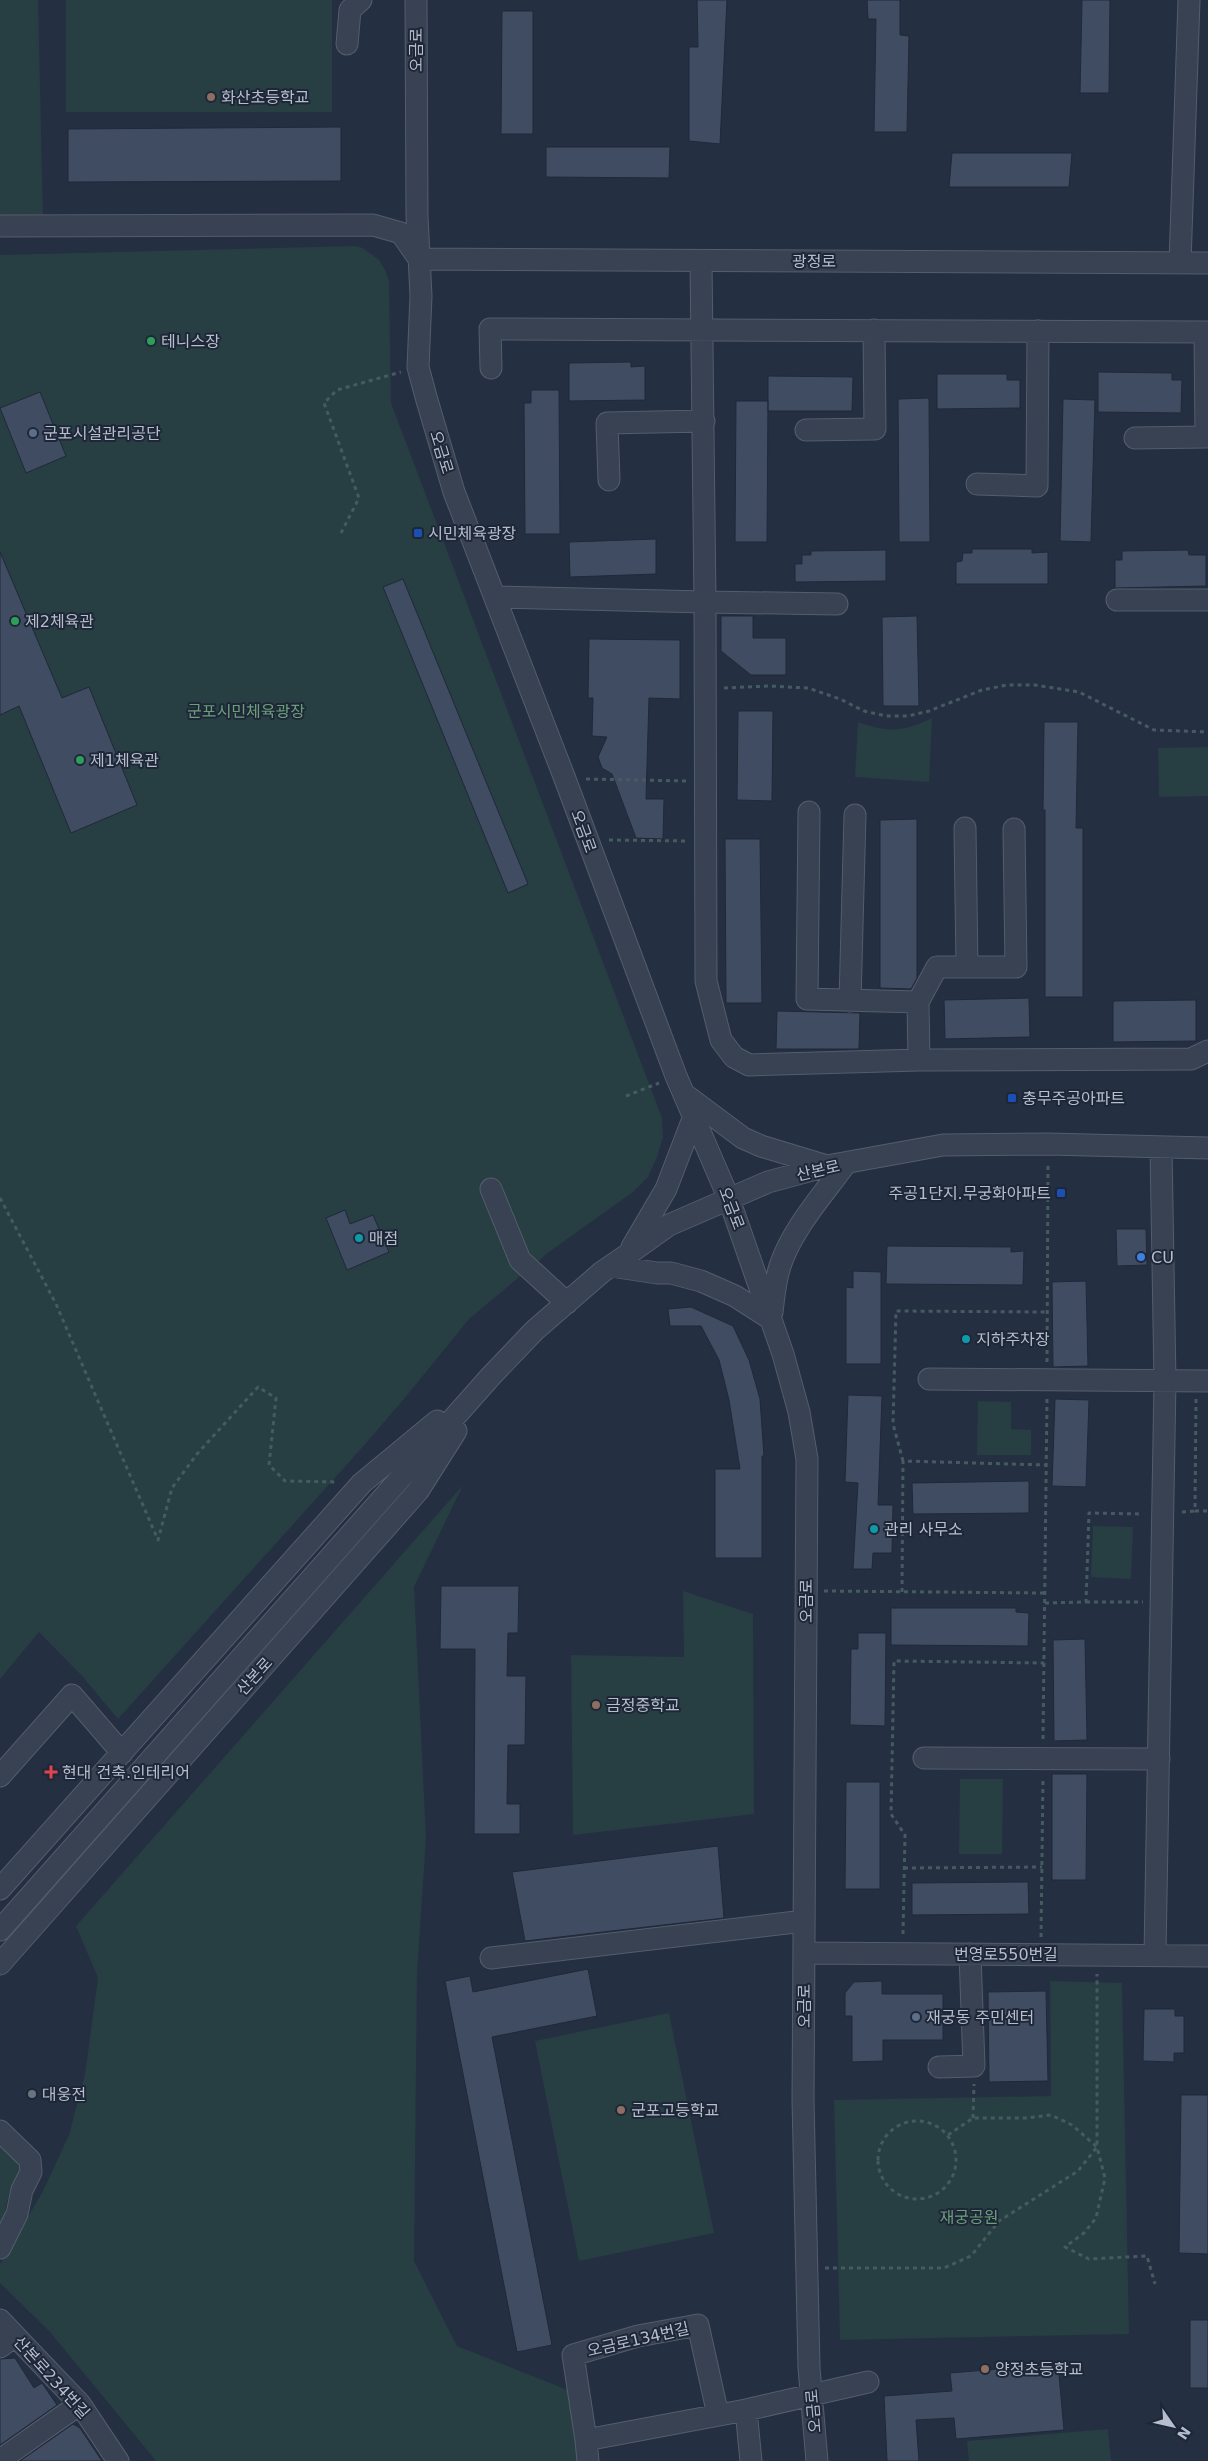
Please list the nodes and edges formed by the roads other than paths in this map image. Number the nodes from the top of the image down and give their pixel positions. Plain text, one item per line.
1 (361, 0) edge
2 (416, 0) edge
3 (1189, 0) edge
4 (347, 44) dead end
5 (0, 226) edge
6 (419, 259) junction
7 (701, 261) junction
8 (1180, 262) junction
9 (1208, 263) edge
10 (703, 329) junction
11 (874, 330) junction
12 (1038, 331) junction
13 (1206, 332) edge
14 (491, 368) dead end
15 (704, 421) junction
16 (806, 430) dead end
17 (1135, 438) dead end
18 (609, 480) dead end
19 (977, 484) dead end
20 (495, 597) junction
21 (1117, 600) dead end
22 (1208, 600) edge
23 (705, 602) junction
24 (837, 604) dead end
25 (808, 812) dead end
26 (855, 815) dead end
27 (965, 828) dead end
28 (1014, 829) dead end
29 (968, 967) junction
30 (850, 1001) junction
31 (918, 1002) junction
32 (1208, 1051) edge
33 (919, 1060) junction
34 (680, 1085) junction
35 (694, 1116) junction
36 (1162, 1148) junction
37 (1208, 1148) edge
38 (836, 1164) junction
39 (491, 1189) dead end
40 (729, 1199) junction
41 (619, 1260) junction
42 (567, 1303) junction
43 (771, 1319) junction
44 (491, 1376) junction
45 (929, 1379) dead end
46 (1165, 1381) junction
47 (1202, 1381) edge
48 (122, 1753) junction
49 (924, 1758) dead end
50 (1159, 1759) junction
51 (0, 1776) edge
52 (0, 1889) edge
53 (804, 1921) junction
54 (0, 1930) edge
55 (804, 1953) junction
56 (970, 1954) junction
57 (1155, 1955) junction
58 (1208, 1956) edge
59 (491, 1958) dead end
60 (0, 1964) edge
61 (939, 2067) dead end
62 (0, 2131) edge
63 (0, 2248) edge
64 (0, 2320) edge
65 (7, 2342) edge
66 (868, 2382) dead end
67 (811, 2395) junction
68 (80, 2404) junction
69 (746, 2410) junction
70 (718, 2415) junction
71 (586, 2440) junction
72 (0, 2460) edge
73 (118, 2461) edge
74 (588, 2461) edge
75 (751, 2461) edge
76 (817, 2461) edge

1 - 4 street
2 - 6 street, 오금로
3 - 8 street
5 - 6 street
6 - 7 street, 광정로
6 - 20 street, 오금로
7 - 8 street, 광정로
7 - 10 street
8 - 9 street, 광정로
10 - 11 street
10 - 14 street
10 - 15 street
11 - 12 street
11 - 16 street
12 - 13 street
12 - 19 street
13 - 17 street
15 - 18 street
15 - 23 street
20 - 23 street
20 - 34 street, 오금로
21 - 22 street
23 - 24 street
23 - 33 street
25 - 30 street
26 - 30 street
27 - 29 street
28 - 29 street
29 - 31 street
30 - 31 street
31 - 33 street
32 - 33 street
34 - 35 street, 오금로
34 - 38 street
35 - 40 street, 오금로
35 - 41 street
36 - 37 street, 산본로
36 - 38 street, 산본로
36 - 46 street
38 - 40 street, 산본로
38 - 43 street
39 - 42 street
40 - 41 street, 산본로
40 - 43 street, 오금로
41 - 42 street, 산본로
41 - 43 street
42 - 44 street, 산본로
43 - 53 street, 오금로
44 - 48 street, 산본로
44 - 54 street, 산본로
44 - 60 street, 산본로
45 - 46 street
46 - 47 street
46 - 50 street
48 - 51 street
48 - 52 street, 산본로
49 - 50 street
50 - 57 street
53 - 55 street, 오금로
53 - 59 street
55 - 56 street, 번영로550번길
55 - 67 street, 오금로
56 - 57 street, 번영로550번길
56 - 61 street
57 - 58 street, 번영로550번길
62 - 63 street
64 - 65 street, 산본로234번길
65 - 68 street, 산본로234번길
66 - 67 street
67 - 69 street
67 - 76 street, 오금로
68 - 72 street
68 - 73 street, 산본로234번길
69 - 70 street
69 - 75 street
70 - 71 street
70 - 71 street, 오금로134번길
71 - 74 street, 오금로134번길

